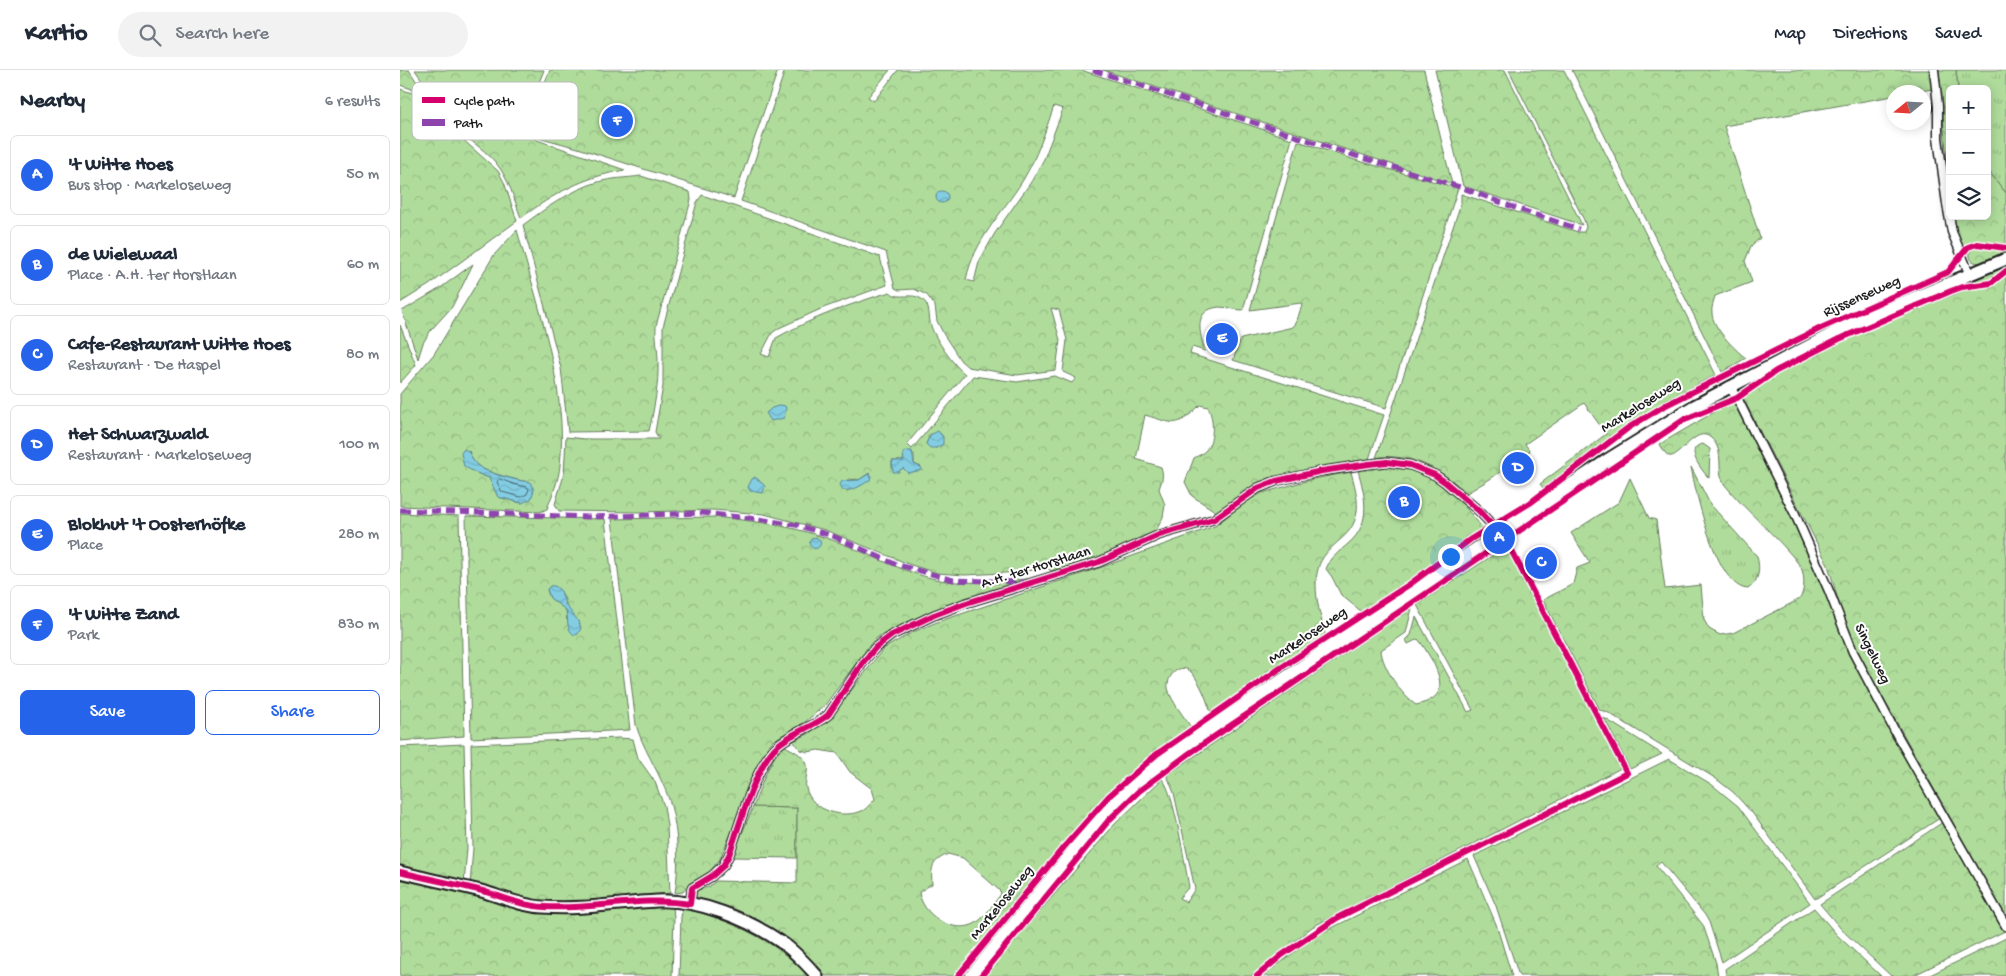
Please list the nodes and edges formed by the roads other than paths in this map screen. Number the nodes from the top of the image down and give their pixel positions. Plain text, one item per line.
1 (1934, 70) edge
2 (2006, 259) edge
3 (1969, 273) junction
4 (1728, 386) junction
5 (1503, 536) junction
6 (400, 872) edge
7 (690, 904) junction
8 (2006, 926) edge
9 (817, 976) edge
10 (971, 976) edge

1 - 3 street
2 - 3 main road, Rijssenseweg
3 - 4 main road, Rijssenseweg
4 - 5 main road, Markeloseweg
4 - 8 street, Singelweg
5 - 7 street, A.H. ter Horstlaan
5 - 10 main road, Markeloseweg
6 - 7 main road
7 - 9 main road

